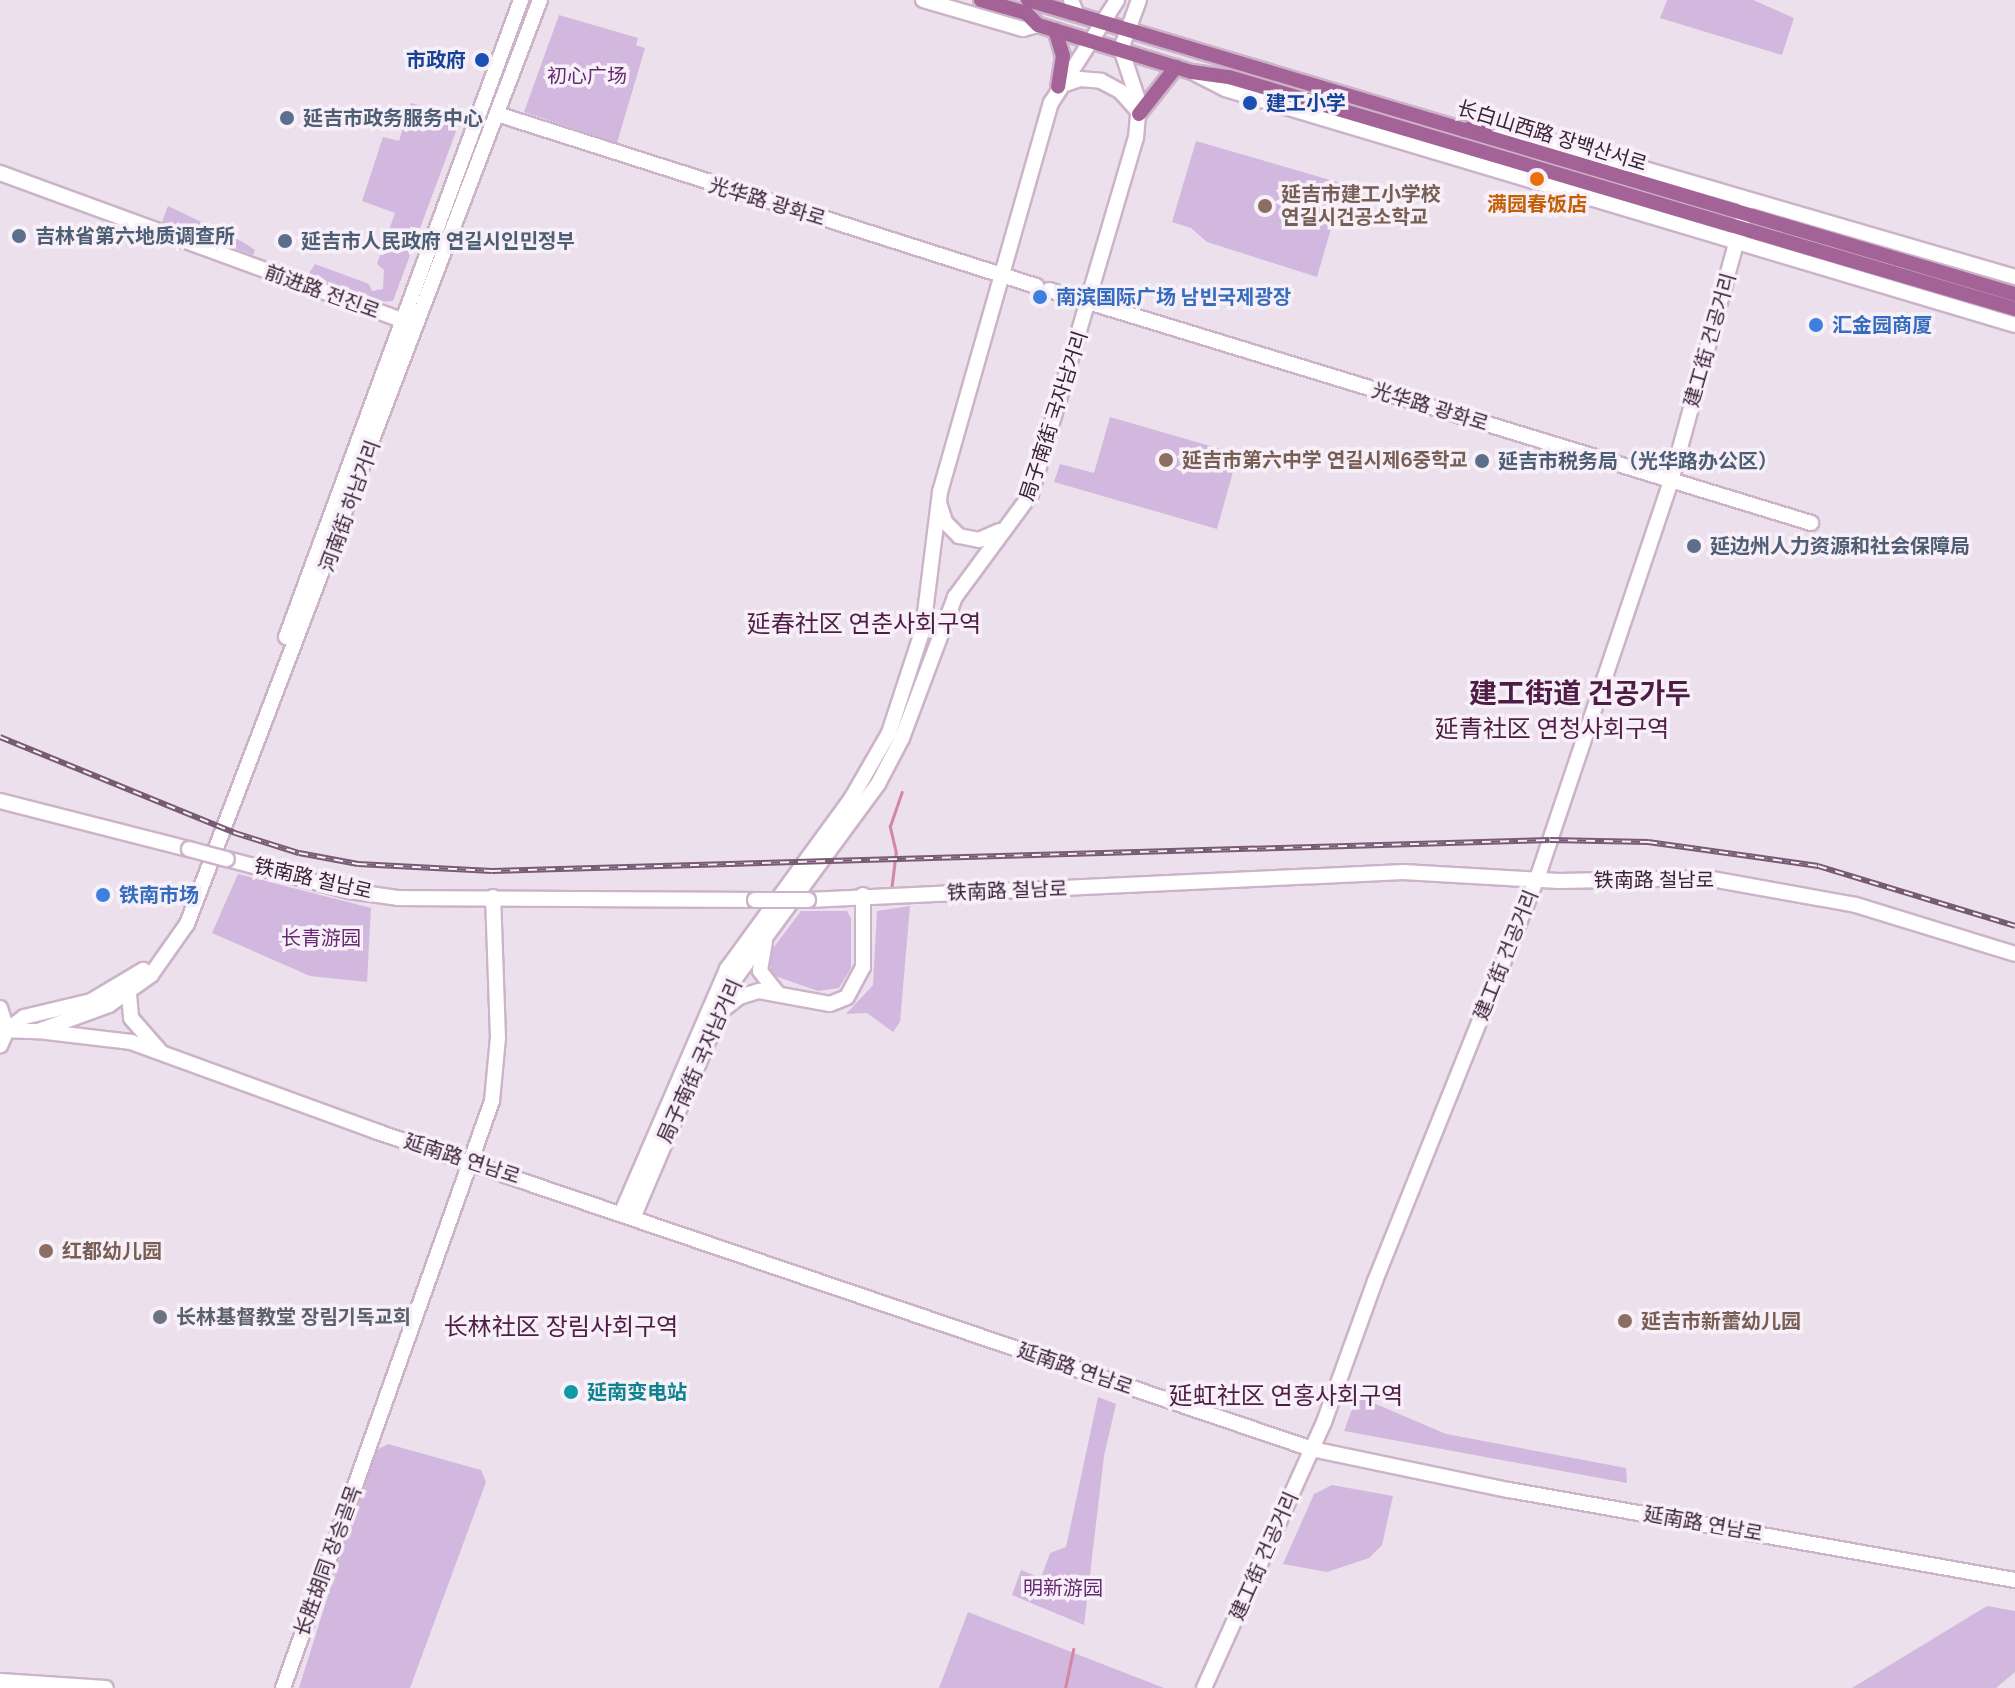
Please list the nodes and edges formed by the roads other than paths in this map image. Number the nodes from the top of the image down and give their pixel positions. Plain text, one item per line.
1 (521, 0) edge
2 (540, 0) edge
3 (923, 0) edge
4 (981, 0) edge
5 (1028, 0) edge
6 (1071, 0) edge
7 (1117, 0) edge
8 (1139, 0) edge
9 (1077, 15) junction
10 (1103, 23) junction
11 (1038, 25) junction
12 (1125, 29) junction
13 (1055, 30) junction
14 (1092, 40) junction
15 (1121, 49) junction
16 (1176, 67) junction
17 (1058, 87) junction
18 (1139, 114) junction
19 (500, 115) junction
20 (1464, 130) junction
21 (0, 173) edge
22 (1743, 221) junction
23 (1003, 276) junction
24 (2015, 277) edge
25 (2015, 294) edge
26 (1091, 303) junction
27 (2015, 309) edge
28 (402, 320) junction
29 (2015, 325) edge
30 (418, 326) junction
31 (360, 456) junction
32 (1671, 481) junction
33 (939, 499) junction
34 (1811, 523) dead end
35 (1007, 527) junction
36 (0, 801) edge
37 (1538, 876) junction
38 (870, 895) junction
39 (493, 897) junction
40 (767, 933) junction
41 (2015, 954) edge
42 (778, 993) junction
43 (129, 994) junction
44 (0, 1008) edge
45 (719, 1012) junction
46 (3, 1030) edge
47 (38, 1031) junction
48 (0, 1046) edge
49 (163, 1054) junction
50 (472, 1161) junction
51 (627, 1216) junction
52 (1312, 1449) junction
53 (2015, 1580) edge
54 (0, 1681) edge
55 (106, 1688) edge
56 (283, 1688) edge
57 (1204, 1688) edge

1 - 28 main road, 河南街 하남거리
2 - 19 main road, 河南街 하남거리
3 - 11 main road, 长白山西路 장백산서로
4 - 11 main road, 长白山西路 장백산서로
5 - 9 main road, 长白山西路 장백산서로
6 - 9 main road
7 - 10 main road, 局子南街 국자남거리
8 - 12 main road, 局子南街 국자남거리
9 - 10 main road, 长白山西路 장백산서로
10 - 12 main road, 长白山西路 장백산서로
10 - 14 main road, 局子南街 국자남거리
11 - 13 main road, 长白山西路 장백산서로
12 - 15 main road, 局子南街 국자남거리
12 - 20 main road, 长白山西路 장백산서로
13 - 14 main road, 长白山西路 장백산서로
13 - 17 main road
14 - 15 main road, 长白山西路 장백산서로
14 - 17 main road, 局子南街 국자남거리
15 - 16 main road, 长白山西路 장백산서로
15 - 18 main road, 局子南街 국자남거리
16 - 18 main road
16 - 22 main road, 长白山西路 장백산서로
17 - 18 main road
17 - 23 main road, 局子南街 국자남거리
18 - 26 main road, 局子南街 국자남거리
19 - 23 main road, 光华路 광화로
19 - 30 main road, 河南街 하남거리
20 - 22 main road, 长白山西路 장백산서로
20 - 22 main road, 长白山西路 장백산서로
21 - 28 main road, 前进路 전진로
22 - 24 main road, 长白山西路 장백산서로
22 - 25 main road, 长白山西路 장백산서로
22 - 27 main road, 长白山西路 장백산서로
22 - 29 main road, 长白山西路 장백산서로
22 - 32 main road, 建工街 건공거리
23 - 26 main road, 光华路 광화로
23 - 33 main road, 局子南街 국자남거리
26 - 32 main road, 光华路 광화로
26 - 35 main road, 局子南街 국자남거리
28 - 30 main road, 前进路 전진로
28 - 31 main road, 河南街 하남거리
30 - 31 main road, 河南街 하남거리
31 - 43 main road, 河南街 하남거리
31 - 46 main road, 河南街 하남거리
32 - 34 main road, 光华路 광화로
32 - 37 main road, 建工街 건공거리
33 - 35 main road
33 - 51 main road, 局子南街 국자남거리
35 - 40 main road, 局子南街 국자남거리
36 - 39 main road, 铁南路 철남로, bridge
37 - 38 main road, 铁南路 철남로
37 - 41 main road, 铁南路 철남로
37 - 52 main road, 建工街 건공거리
38 - 39 main road, 铁南路 철남로, bridge
38 - 42 main road
39 - 50 main road, 长胜胡同 장승골목
40 - 42 main road
40 - 45 main road, 局子南街 국자남거리
42 - 45 main road
43 - 47 main road
43 - 49 main road
44 - 46 main road
45 - 51 main road, 局子南街 국자남거리
46 - 47 main road
46 - 48 main road
47 - 49 main road, 延南路 연남로
49 - 50 main road, 延南路 연남로
50 - 51 main road, 延南路 연남로
50 - 56 main road, 长胜胡同 장승골목
51 - 52 main road, 延南路 연남로
52 - 53 main road, 延南路 연남로
52 - 57 main road, 建工街 건공거리
54 - 55 main road

